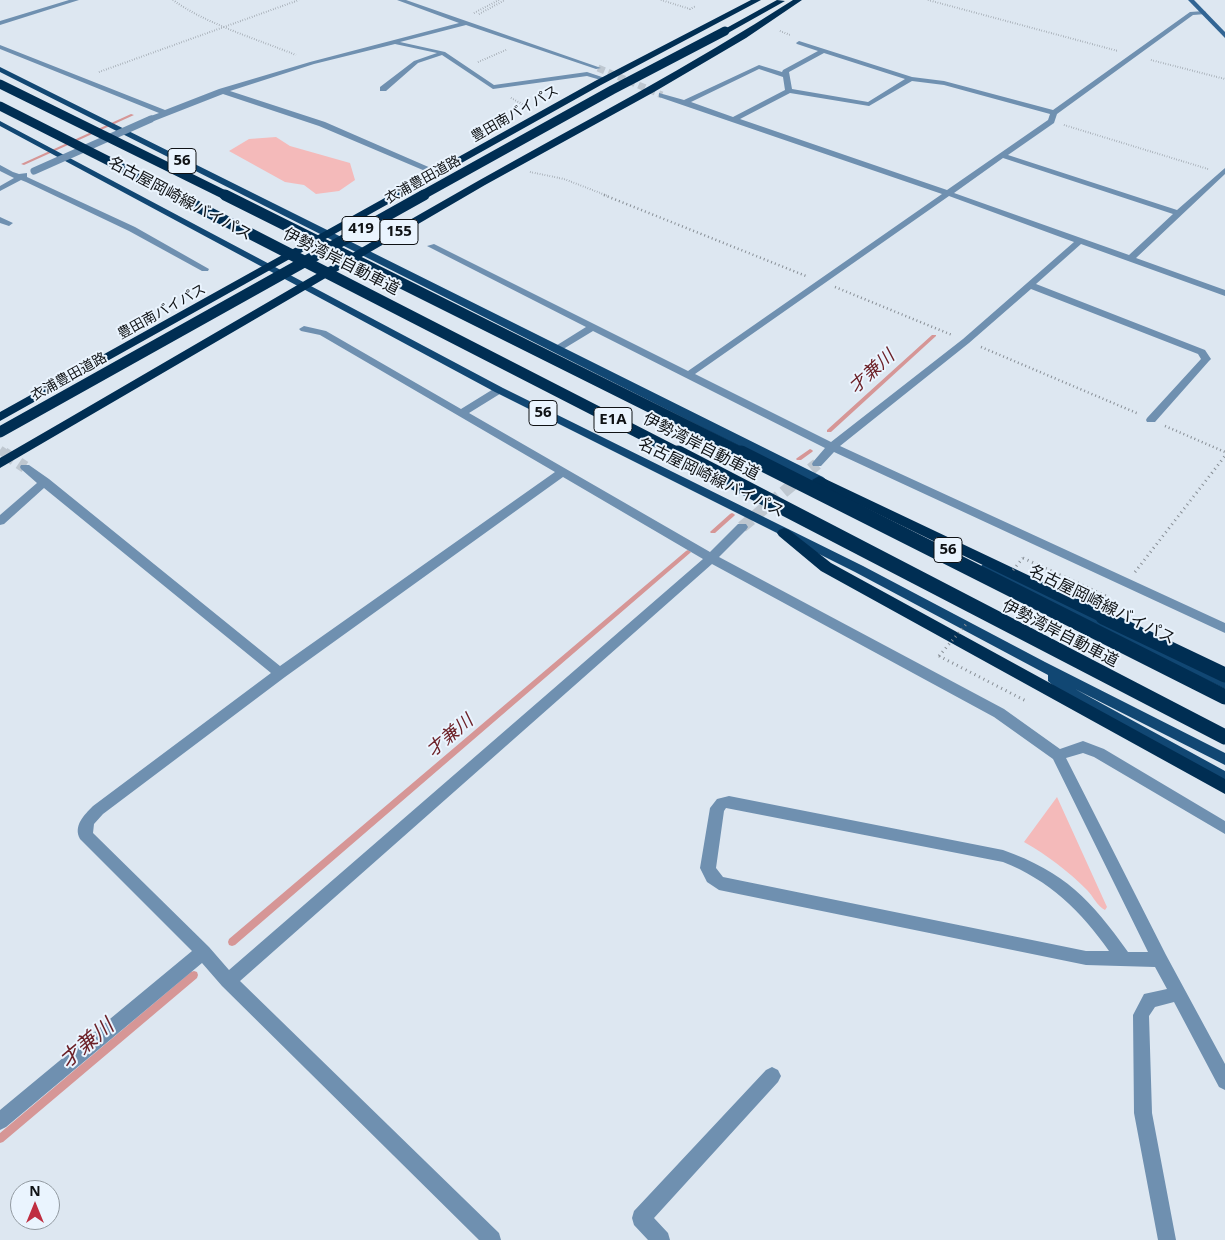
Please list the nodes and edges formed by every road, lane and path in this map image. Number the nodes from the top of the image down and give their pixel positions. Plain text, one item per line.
1 (76, 0) edge
2 (173, 0) edge
3 (298, 0) edge
4 (400, 0) edge
5 (505, 0) edge
6 (661, 0) edge
7 (757, 0) edge
8 (771, 0) edge
9 (782, 0) edge
10 (798, 0) edge
11 (928, 0) edge
12 (1191, 0) edge
13 (696, 6) dead end
14 (1204, 12) junction
15 (0, 23) edge
16 (464, 23) junction
17 (226, 26) junction
18 (721, 30) junction
19 (1225, 36) edge
20 (392, 43) junction
21 (523, 43) junction
22 (799, 43) dead end
23 (2, 50) edge
24 (823, 51) junction
25 (443, 53) junction
26 (1134, 56) junction
27 (312, 63) junction
28 (465, 67) junction
29 (598, 68) tunnel mouth
30 (0, 69) edge
31 (786, 76) junction
32 (81, 79) junction
33 (911, 79) junction
34 (1225, 79) edge
35 (604, 80) junction
36 (0, 84) edge
37 (493, 87) junction
38 (383, 89) dead end
39 (789, 91) junction
40 (222, 92) junction
41 (662, 95) tunnel mouth
42 (686, 102) junction
43 (0, 106) edge
44 (524, 110) dead end
45 (165, 113) junction
46 (1053, 117) junction
47 (735, 118) junction
48 (0, 123) edge
49 (1001, 155) junction
50 (515, 166) junction
51 (0, 167) edge
52 (1223, 171) edge
53 (10, 174) junction
54 (437, 174) junction
55 (20, 177) junction
56 (0, 180) edge
57 (0, 189) edge
58 (947, 193) junction
59 (1178, 213) junction
60 (0, 220) edge
61 (10, 223) dead end
62 (329, 234) junction
63 (1080, 241) junction
64 (432, 246) dead end
65 (364, 252) junction
66 (1130, 259) junction
67 (270, 267) junction
68 (205, 269) dead end
69 (821, 281) junction
70 (1029, 285) junction
71 (305, 286) junction
72 (1225, 293) edge
73 (593, 327) junction
74 (304, 329) dead end
75 (966, 341) junction
76 (557, 349) junction
77 (688, 375) junction
78 (499, 390) junction
79 (462, 412) junction
80 (0, 417) edge
81 (1151, 420) junction
82 (0, 425) edge
83 (0, 432) edge
84 (832, 447) junction
85 (1225, 452) edge
86 (1225, 456) edge
87 (0, 464) edge
88 (817, 464) tunnel mouth
89 (24, 466) tunnel mouth
90 (563, 472) junction
91 (819, 480) junction
92 (45, 482) junction
93 (1, 520) edge
94 (742, 527) tunnel mouth
95 (784, 533) junction
96 (712, 558) junction
97 (1023, 558) dead end
98 (1126, 583) junction
99 (1106, 596) dead end
100 (1080, 614) junction
101 (1225, 628) edge
102 (939, 656) dead end
103 (1040, 665) junction
104 (280, 673) junction
105 (1225, 674) edge
106 (1225, 684) edge
107 (1225, 697) edge
108 (1026, 701) dead end
109 (1225, 738) edge
110 (1058, 755) junction
111 (1225, 759) edge
112 (1225, 778) edge
113 (1225, 787) edge
114 (1225, 828) edge
115 (203, 952) junction
116 (1124, 959) junction
117 (1160, 960) junction
118 (228, 982) junction
119 (1177, 994) junction
120 (772, 1076) dead end
121 (1225, 1081) edge
122 (0, 1122) edge
123 (492, 1240) edge
124 (661, 1240) edge
125 (1167, 1240) edge

1 - 15 street
2 - 17 path
3 - 17 path
4 - 16 street
5 - 16 path
6 - 13 path
7 - 35 highway, 豊田南バイパス / 155
8 - 18 highway, 衣浦豊田道路 / 419
9 - 18 highway, 衣浦豊田道路 / 419
10 - 50 highway, 155
11 - 26 path
12 - 14 street
14 - 19 street
14 - 26 street
16 - 20 street
16 - 21 street
17 - 27 path
17 - 32 path
18 - 82 highway, 衣浦豊田道路 / 419, bridge
18 - 83 highway, 衣浦豊田道路 / 419, bridge
20 - 25 street
20 - 27 street
21 - 28 path
21 - 29 street
22 - 24 street
23 - 32 street
24 - 31 street
24 - 33 street
25 - 28 street
25 - 38 street
26 - 34 path
26 - 46 street
27 - 40 street
28 - 37 street
30 - 62 main road, 名古屋岡崎線バイパス / 56
31 - 39 street
31 - 42 street
32 - 45 street
33 - 39 street
33 - 46 street
35 - 37 street
35 - 54 highway, 豊田南バイパス / 155
36 - 107 highway, 伊勢湾岸自動車道 / E1A, bridge
37 - 44 path
39 - 47 street
40 - 45 street
40 - 54 street
41 - 42 street
42 - 47 street
43 - 109 highway, 伊勢湾岸自動車道 / E1A, bridge
45 - 55 street, bridge
46 - 49 street
46 - 52 path
47 - 58 street
48 - 67 main road, 名古屋岡崎線バイパス / 56
49 - 58 street
49 - 59 street
50 - 65 highway, 155
50 - 69 path
51 - 53 street
52 - 59 street
53 - 55 street
53 - 56 street
54 - 62 highway, 豊田南バイパス / 155
55 - 57 street
55 - 68 street
58 - 63 street
58 - 69 street
59 - 66 street
60 - 61 street
62 - 65 main road, 名古屋岡崎線バイパス / 56
62 - 67 highway, 豊田南バイパス / 155
63 - 66 street
63 - 70 street
64 - 73 street
65 - 71 highway, 155
65 - 76 main road, 名古屋岡崎線バイパス / 56
66 - 72 street
67 - 71 main road, 名古屋岡崎線バイパス / 56
67 - 80 highway, 豊田南バイパス / 155
69 - 75 path
69 - 77 street
70 - 75 street
70 - 81 street
71 - 78 main road, 名古屋岡崎線バイパス / 56
71 - 87 highway, 155
73 - 76 street
73 - 77 street
74 - 79 street
75 - 81 path
75 - 84 street
76 - 91 main road, 名古屋岡崎線バイパス / 56
77 - 84 street
78 - 79 street
78 - 95 main road, 名古屋岡崎線バイパス / 56
79 - 90 street
81 - 85 path
84 - 88 street
84 - 98 street
86 - 98 path
89 - 92 street
90 - 96 street
90 - 104 street
91 - 100 main road, 名古屋岡崎線バイパス / 56
91 - 105 highway, bridge
92 - 93 street
92 - 104 street
94 - 96 street
95 - 103 main road, 名古屋岡崎線バイパス / 56
95 - 113 highway
96 - 110 street
96 - 118 street
97 - 99 path
98 - 101 street
100 - 105 main road
100 - 106 main road, 名古屋岡崎線バイパス / 56
102 - 108 path
103 - 111 main road, 名古屋岡崎線バイパス / 56
103 - 112 main road
104 - 115 street
110 - 114 street
110 - 117 street
115 - 118 street
115 - 122 street
116 - 116 street
116 - 117 street
117 - 119 street
118 - 123 street
119 - 121 street
119 - 125 street
120 - 124 street

